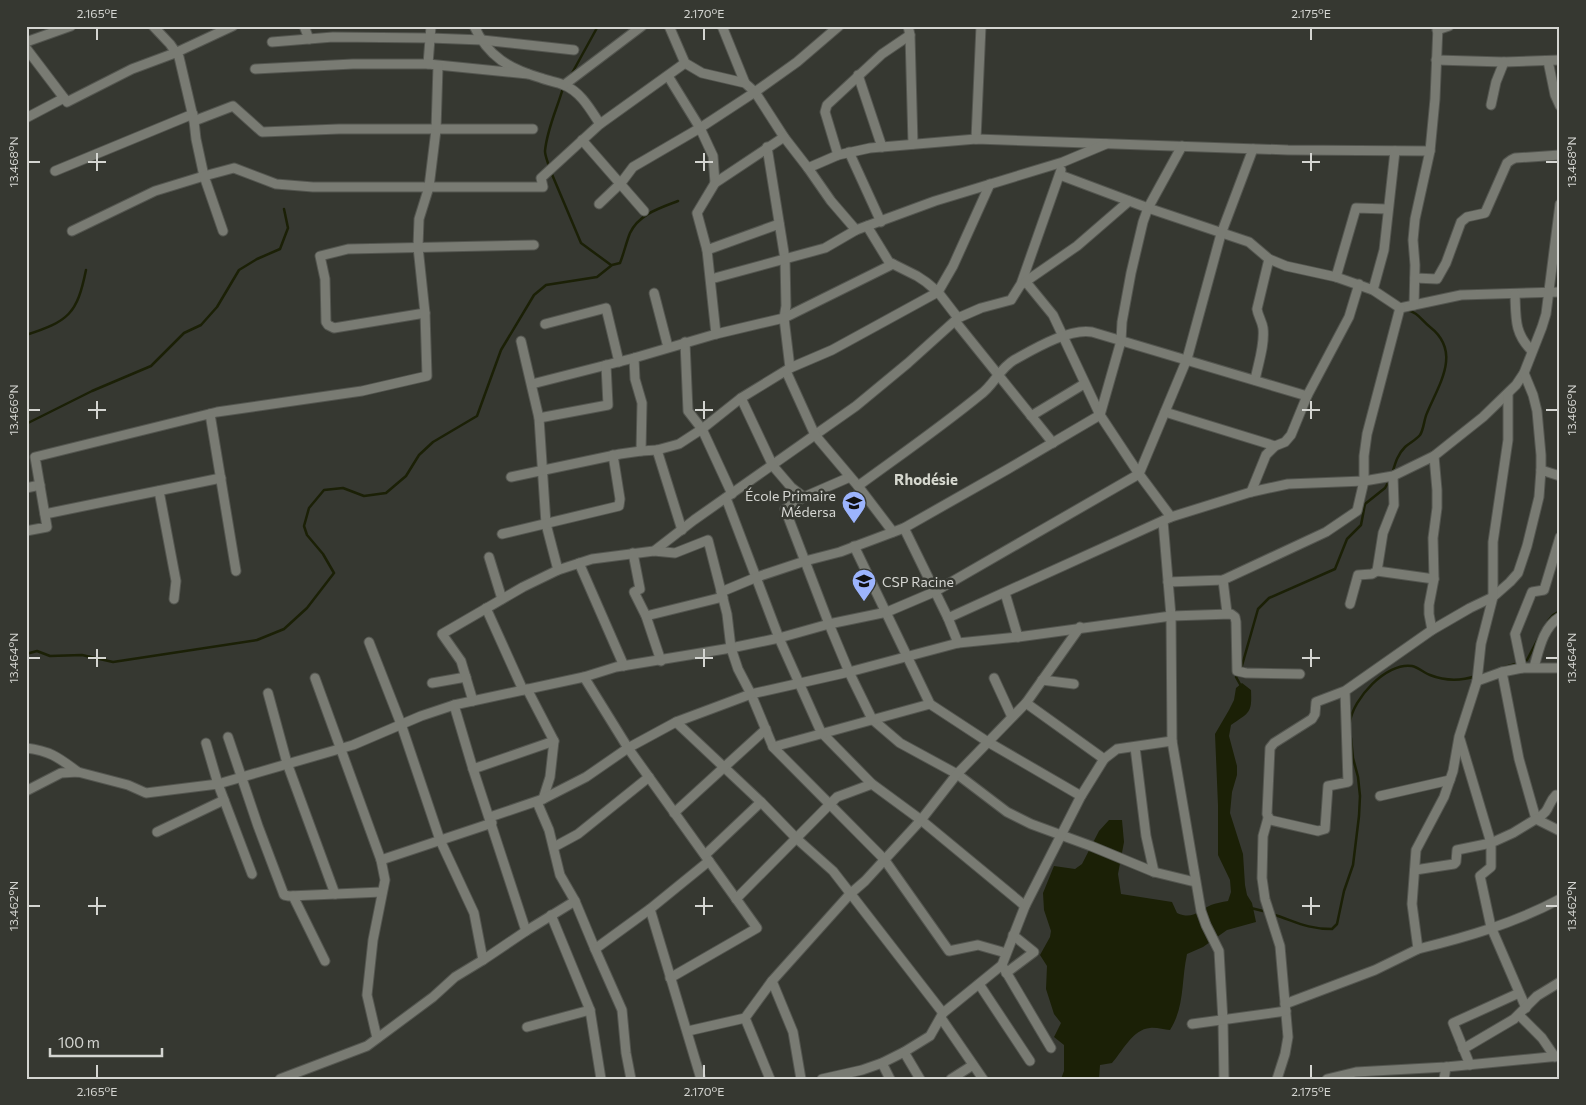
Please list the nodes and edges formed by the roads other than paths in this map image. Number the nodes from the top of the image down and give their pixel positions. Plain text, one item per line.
1 (71, 26) edge
2 (153, 26) edge
3 (233, 26) edge
4 (304, 26) edge
5 (431, 26) edge
6 (474, 26) edge
7 (642, 26) edge
8 (669, 26) edge
9 (722, 26) edge
10 (839, 26) edge
11 (981, 26) edge
12 (1448, 26) edge
13 (1438, 28) edge
14 (909, 31) edge
15 (430, 38) junction
16 (309, 39) junction
17 (482, 40) junction
18 (26, 42) edge
19 (272, 42) dead end
20 (26, 48) edge
21 (574, 50) dead end
22 (176, 52) junction
23 (1436, 60) junction
24 (1560, 60) edge
25 (1548, 61) junction
26 (1504, 62) junction
27 (685, 63) junction
28 (428, 64) junction
29 (438, 66) junction
30 (255, 69) dead end
31 (528, 74) junction
32 (858, 75) junction
33 (668, 76) junction
34 (745, 83) junction
35 (564, 85) junction
36 (755, 92) junction
37 (64, 98) junction
38 (1491, 105) dead end
39 (1560, 106) edge
40 (26, 118) edge
41 (194, 118) junction
42 (600, 124) junction
43 (700, 128) junction
44 (533, 129) dead end
45 (436, 130) junction
46 (784, 138) junction
47 (976, 139) junction
48 (582, 140) junction
49 (1108, 143) junction
50 (913, 144) junction
51 (1182, 146) junction
52 (767, 147) junction
53 (882, 147) junction
54 (1253, 149) junction
55 (1395, 151) junction
56 (1430, 151) junction
57 (849, 152) junction
58 (838, 155) junction
59 (1560, 156) edge
60 (1063, 162) junction
61 (808, 168) junction
62 (55, 171) dead end
63 (1060, 175) junction
64 (204, 176) junction
65 (621, 183) junction
66 (715, 183) junction
67 (990, 184) junction
68 (429, 187) junction
69 (1129, 201) junction
70 (599, 204) dead end
71 (1560, 204) edge
72 (1148, 208) junction
73 (1387, 209) junction
74 (644, 211) dead end
75 (881, 222) junction
76 (779, 224) junction
77 (867, 226) junction
78 (856, 230) junction
79 (72, 231) dead end
80 (223, 231) dead end
81 (1221, 234) junction
82 (534, 245) dead end
83 (418, 247) junction
84 (708, 250) junction
85 (785, 259) junction
86 (1269, 259) junction
87 (893, 264) junction
88 (1336, 277) junction
89 (1414, 278) junction
90 (711, 279) junction
91 (1024, 283) junction
92 (1359, 284) junction
93 (1373, 290) junction
94 (938, 292) junction
95 (1548, 292) junction
96 (1560, 292) edge
97 (654, 293) dead end
98 (1515, 294) junction
99 (1414, 304) junction
100 (1400, 308) junction
101 (425, 313) junction
102 (784, 318) junction
103 (956, 319) junction
104 (546, 324) dead end
105 (716, 334) junction
106 (1063, 335) junction
107 (521, 341) dead end
108 (1121, 341) junction
109 (684, 342) junction
110 (668, 348) junction
111 (1532, 351) junction
112 (634, 358) junction
113 (1187, 359) junction
114 (619, 362) junction
115 (606, 365) junction
116 (788, 369) junction
117 (1524, 373) junction
118 (998, 375) junction
119 (1255, 380) junction
120 (532, 384) junction
121 (1084, 384) junction
122 (1508, 394) junction
123 (1307, 396) junction
124 (740, 398) junction
125 (1165, 412) junction
126 (210, 414) junction
127 (1100, 414) junction
128 (1031, 416) junction
129 (539, 418) junction
130 (702, 429) junction
131 (815, 435) junction
132 (1053, 443) junction
133 (1275, 446) junction
134 (641, 450) junction
135 (657, 450) junction
136 (613, 456) junction
137 (1434, 456) junction
138 (773, 466) junction
139 (542, 470) junction
140 (1541, 470) junction
141 (1139, 474) junction
142 (1393, 476) junction
143 (1560, 476) edge
144 (511, 477) dead end
145 (850, 477) junction
146 (221, 478) junction
147 (1364, 481) junction
148 (40, 485) junction
149 (858, 486) junction
150 (26, 488) edge
151 (159, 491) junction
152 (1251, 492) junction
153 (729, 496) junction
154 (804, 497) junction
155 (45, 514) junction
156 (1167, 519) junction
157 (546, 524) junction
158 (904, 528) junction
159 (682, 530) junction
160 (26, 531) edge
161 (893, 532) junction
162 (502, 534) dead end
163 (1560, 537) edge
164 (854, 546) junction
165 (654, 551) junction
166 (633, 553) junction
167 (489, 557) dead end
168 (805, 561) junction
169 (579, 564) junction
170 (558, 570) junction
171 (236, 571) dead end
172 (1377, 571) junction
173 (757, 577) junction
174 (1223, 580) junction
175 (1434, 580) junction
176 (1168, 582) junction
177 (934, 592) junction
178 (1005, 593) junction
179 (722, 594) junction
180 (1493, 597) junction
181 (174, 599) dead end
182 (502, 599) junction
183 (1350, 604) dead end
184 (486, 608) junction
185 (887, 612) junction
186 (1227, 613) junction
187 (646, 616) junction
188 (1171, 616) junction
189 (1560, 616) edge
190 (948, 618) junction
191 (829, 624) junction
192 (1080, 627) junction
193 (1432, 630) junction
194 (1018, 637) junction
195 (778, 638) junction
196 (369, 642) dead end
197 (958, 643) junction
198 (731, 648) junction
199 (906, 658) junction
200 (661, 661) junction
201 (624, 666) junction
202 (1534, 667) junction
203 (1522, 668) junction
204 (1560, 668) edge
205 (849, 672) junction
206 (1502, 672) junction
207 (1300, 674) dead end
208 (466, 677) junction
209 (584, 677) junction
210 (315, 678) dead end
211 (994, 678) dead end
212 (1042, 680) junction
213 (1476, 681) junction
214 (432, 683) dead end
215 (800, 683) junction
216 (1074, 684) dead end
217 (525, 689) junction
218 (1345, 691) junction
219 (268, 693) dead end
220 (751, 694) junction
221 (473, 701) junction
222 (1026, 702) junction
223 (930, 704) junction
224 (454, 706) junction
225 (1012, 717) junction
226 (872, 719) junction
227 (676, 722) junction
228 (401, 724) junction
229 (766, 729) junction
230 (821, 732) junction
231 (228, 737) dead end
232 (1459, 737) junction
233 (554, 741) junction
234 (1172, 741) junction
235 (988, 742) junction
236 (206, 743) dead end
237 (773, 746) junction
238 (340, 747) junction
239 (1135, 747) junction
240 (26, 748) edge
241 (628, 748) junction
242 (1104, 759) junction
243 (287, 763) junction
244 (725, 767) junction
245 (473, 769) junction
246 (78, 772) junction
247 (957, 774) junction
248 (241, 777) junction
249 (649, 777) junction
250 (1450, 780) junction
251 (218, 784) junction
252 (872, 784) junction
253 (26, 791) edge
254 (1081, 796) junction
255 (1380, 796) dead end
256 (1560, 796) edge
257 (224, 800) junction
258 (540, 800) junction
259 (761, 802) junction
260 (830, 804) junction
261 (674, 813) junction
262 (1268, 818) junction
263 (1536, 819) junction
264 (491, 820) junction
265 (921, 820) junction
266 (1560, 831) edge
267 (157, 832) dead end
268 (1062, 836) junction
269 (797, 839) junction
270 (440, 840) junction
271 (1491, 843) junction
272 (554, 847) junction
273 (707, 858) junction
274 (884, 859) junction
275 (381, 860) junction
276 (1415, 870) junction
277 (1154, 872) junction
278 (252, 874) dead end
279 (1195, 882) junction
280 (382, 892) junction
281 (335, 894) junction
282 (850, 894) junction
283 (293, 896) junction
284 (1560, 898) edge
285 (736, 899) junction
286 (575, 902) junction
287 (1025, 906) junction
288 (650, 909) junction
289 (551, 915) junction
290 (1491, 927) junction
291 (526, 931) junction
292 (1013, 935) junction
293 (595, 949) junction
294 (1418, 949) junction
295 (1006, 953) junction
296 (483, 960) junction
297 (325, 961) dead end
298 (1004, 969) junction
299 (670, 978) junction
300 (772, 981) junction
301 (1560, 982) edge
302 (979, 984) junction
303 (1519, 993) junction
304 (1285, 1007) junction
305 (1526, 1008) junction
306 (590, 1010) junction
307 (1519, 1015) junction
308 (942, 1016) junction
309 (745, 1018) junction
310 (1223, 1021) junction
311 (1192, 1024) dead end
312 (527, 1027) dead end
313 (688, 1031) junction
314 (377, 1038) junction
315 (1050, 1048) dead end
316 (1463, 1048) junction
317 (904, 1052) junction
318 (1557, 1056) edge
319 (1030, 1061) dead end
320 (882, 1063) junction
321 (1470, 1064) junction
322 (974, 1065) junction
323 (1446, 1067) junction
324 (862, 1070) junction
325 (1353, 1076) edge
326 (280, 1079) edge
327 (601, 1079) edge
328 (631, 1079) edge
329 (701, 1079) edge
330 (770, 1079) edge
331 (801, 1079) edge
332 (822, 1079) edge
333 (866, 1079) edge
334 (890, 1079) edge
335 (920, 1079) edge
336 (951, 1079) edge
337 (983, 1079) edge
338 (1224, 1079) edge
339 (1277, 1079) edge
340 (1326, 1079) edge
341 (1444, 1079) edge

1 - 18 street
2 - 22 street
3 - 22 street
4 - 16 street
5 - 15 street
6 - 17 street
7 - 35 street
8 - 27 street
9 - 34 street
10 - 36 street
11 - 47 street
12 - 13 street
13 - 23 street
14 - 32 street
14 - 50 street
15 - 16 street
15 - 17 street
15 - 28 street
16 - 19 street
17 - 21 street
17 - 31 street
20 - 37 street
22 - 37 street
22 - 41 street
23 - 26 street
23 - 56 street
24 - 25 street
25 - 26 street
25 - 39 street
26 - 38 street
27 - 33 street
27 - 34 street
28 - 29 street
28 - 30 street
29 - 31 street
29 - 45 street
31 - 35 street
32 - 53 street
32 - 58 street
33 - 42 street
33 - 43 street
34 - 36 street
35 - 42 street
36 - 43 street
36 - 46 street
37 - 40 street
41 - 45 street
41 - 62 street
41 - 64 street
42 - 48 street
43 - 65 street
43 - 66 street
44 - 45 street
45 - 68 street
46 - 52 street
46 - 61 street
47 - 49 street
47 - 50 street
48 - 65 street
48 - 68 street
49 - 51 street
49 - 60 street
50 - 53 street
51 - 54 street
51 - 72 street
52 - 66 street
52 - 76 street
53 - 57 street
54 - 55 street
54 - 81 street
55 - 56 street
55 - 73 street
56 - 89 street
57 - 58 street
57 - 75 street
58 - 61 street
59 - 89 street
60 - 63 street
60 - 67 street
61 - 78 street
63 - 69 street
63 - 91 street
64 - 68 street
64 - 79 street
64 - 80 street
65 - 70 street
65 - 74 street
66 - 84 street
67 - 75 street
67 - 94 street
68 - 83 street
69 - 72 street
69 - 91 street
71 - 95 street
72 - 81 street
72 - 108 street
73 - 88 street
73 - 93 street
75 - 77 street
76 - 84 street
76 - 85 street
77 - 78 street
77 - 87 street
78 - 85 street
81 - 86 street
81 - 113 street
82 - 83 street
83 - 101 street
83 - 101 street
84 - 90 street
85 - 90 street
85 - 102 street
86 - 88 street
86 - 119 street
87 - 94 street
87 - 102 street
88 - 92 street
89 - 99 street
90 - 105 street
91 - 103 street
91 - 106 street
92 - 93 street
92 - 123 street
93 - 100 street
94 - 103 street
94 - 116 street
95 - 96 street
95 - 98 street
95 - 111 street
97 - 110 street
98 - 99 street
98 - 111 street
99 - 100 street
100 - 147 street
101 - 126 street
102 - 105 street
102 - 116 street
103 - 118 street
103 - 131 street
104 - 114 street
105 - 109 street
106 - 108 street
106 - 118 street
106 - 121 street
107 - 120 street
108 - 113 street
108 - 127 street
109 - 110 street
109 - 130 street
110 - 112 street
111 - 117 street
112 - 114 street
112 - 134 street
113 - 119 street
113 - 125 street
114 - 115 street
115 - 120 street
115 - 129 street
116 - 124 street
116 - 131 street
117 - 122 street
117 - 140 street
118 - 128 street
118 - 149 street
119 - 123 street
120 - 129 street
121 - 127 street
121 - 128 street
122 - 137 street
122 - 180 street
123 - 133 street
124 - 130 street
124 - 138 street
125 - 133 street
125 - 141 street
126 - 146 street
126 - 148 street
127 - 132 street
127 - 141 street
128 - 132 street
129 - 139 street
130 - 135 street
130 - 153 street
131 - 138 street
131 - 145 street
132 - 158 street
133 - 152 street
134 - 135 street
134 - 136 street
135 - 159 street
136 - 139 street
136 - 157 street
137 - 142 street
137 - 175 street
138 - 153 street
138 - 154 street
139 - 144 street
139 - 157 street
140 - 143 street
140 - 180 street
141 - 156 street
141 - 177 street
142 - 147 street
142 - 172 street
145 - 149 street
145 - 154 street
146 - 151 street
146 - 171 street
147 - 152 street
147 - 174 street
148 - 150 street
148 - 155 street
149 - 161 street
151 - 155 street
151 - 181 street
152 - 156 street
153 - 159 street
153 - 173 street
154 - 168 street
155 - 160 street
156 - 176 street
156 - 178 street
157 - 162 street
157 - 170 street
158 - 161 street
158 - 177 street
159 - 165 street
161 - 164 street
163 - 203 street
164 - 168 street
164 - 185 street
165 - 166 street
165 - 179 street
166 - 169 street
166 - 187 street
167 - 182 street
168 - 173 street
168 - 191 street
169 - 170 street
169 - 201 street
170 - 182 street
172 - 175 street
172 - 183 street
173 - 179 street
173 - 195 street
174 - 176 street
174 - 186 street
175 - 193 street
176 - 188 street
177 - 185 street
177 - 190 street
178 - 190 street
178 - 194 street
179 - 187 street
179 - 198 street
180 - 193 street
180 - 213 street
182 - 184 street
184 - 208 street
184 - 217 street
185 - 191 street
185 - 199 street
186 - 188 street
186 - 207 street
187 - 200 street
188 - 192 street
188 - 234 street
189 - 202 street
190 - 197 street
191 - 195 street
191 - 205 street
192 - 194 street
192 - 212 street
193 - 218 street
194 - 197 street
195 - 198 street
195 - 215 street
196 - 228 street
197 - 199 street
198 - 200 street
198 - 220 street
199 - 205 street
199 - 223 street
200 - 201 street
201 - 209 street
202 - 203 street
202 - 204 street
203 - 206 street
205 - 215 street
205 - 226 street
206 - 213 street
206 - 263 street
208 - 214 street
208 - 221 street
209 - 217 street
209 - 241 street
210 - 238 street
211 - 225 street
212 - 216 street
212 - 222 street
213 - 232 street
215 - 220 street
215 - 230 street
217 - 221 street
217 - 233 street
218 - 262 street
218 - 262 street
219 - 243 street
220 - 227 street
220 - 229 street
221 - 224 street
222 - 225 street
222 - 242 street
223 - 226 street
223 - 235 street
224 - 228 street
224 - 245 street
225 - 235 street
226 - 230 street
226 - 247 street
227 - 241 street
227 - 244 street
228 - 238 street
228 - 270 street
229 - 237 street
229 - 244 street
230 - 237 street
230 - 252 street
231 - 248 street
232 - 250 street
232 - 271 street
233 - 245 street
233 - 258 street
234 - 239 street
234 - 279 street
235 - 247 street
235 - 254 street
236 - 251 street
237 - 260 street
238 - 243 street
238 - 275 street
239 - 242 street
239 - 277 street
240 - 246 street
241 - 249 street
241 - 258 street
242 - 254 street
243 - 248 street
243 - 281 street
244 - 259 street
244 - 261 street
245 - 264 street
246 - 251 street
246 - 253 street
247 - 265 street
247 - 268 street
248 - 251 street
248 - 283 street
249 - 261 street
249 - 272 street
250 - 255 street
250 - 276 street
251 - 257 street
252 - 260 street
252 - 265 street
254 - 268 street
256 - 263 street
257 - 267 street
257 - 278 street
258 - 264 street
258 - 272 street
259 - 269 street
259 - 273 street
260 - 269 street
260 - 274 street
261 - 273 street
262 - 304 street
263 - 266 street
263 - 271 street
264 - 270 street
264 - 291 street
265 - 274 street
265 - 287 street
268 - 277 street
268 - 287 street
269 - 282 street
269 - 285 street
270 - 275 street
270 - 296 street
271 - 276 street
271 - 290 street
272 - 286 street
273 - 285 street
273 - 288 street
274 - 282 street
274 - 295 street
275 - 280 street
276 - 294 street
277 - 279 street
279 - 310 street
280 - 281 street
280 - 314 street
281 - 283 street
282 - 300 street
282 - 308 street
283 - 297 street
284 - 290 street
285 - 299 street
286 - 289 street
286 - 293 street
287 - 292 street
288 - 293 street
288 - 299 street
289 - 291 street
289 - 306 street
290 - 294 street
290 - 303 street
291 - 296 street
292 - 295 street
292 - 298 street
293 - 328 street
294 - 304 street
295 - 298 street
296 - 314 street
298 - 302 street
298 - 315 street
299 - 313 street
300 - 309 street
300 - 331 street
301 - 305 street
302 - 308 street
302 - 319 street
303 - 305 street
303 - 316 street
304 - 310 street
304 - 339 street
305 - 307 street
306 - 312 street
306 - 327 street
307 - 316 street
307 - 318 street
308 - 317 street
308 - 322 street
309 - 313 street
309 - 330 street
310 - 311 street
310 - 338 street
313 - 329 street
314 - 326 street
316 - 321 street
317 - 320 street
317 - 335 street
318 - 321 street
320 - 324 street
320 - 334 street
321 - 323 street
322 - 336 street
322 - 337 street
323 - 325 street
323 - 341 street
324 - 332 street
324 - 333 street
325 - 340 street

